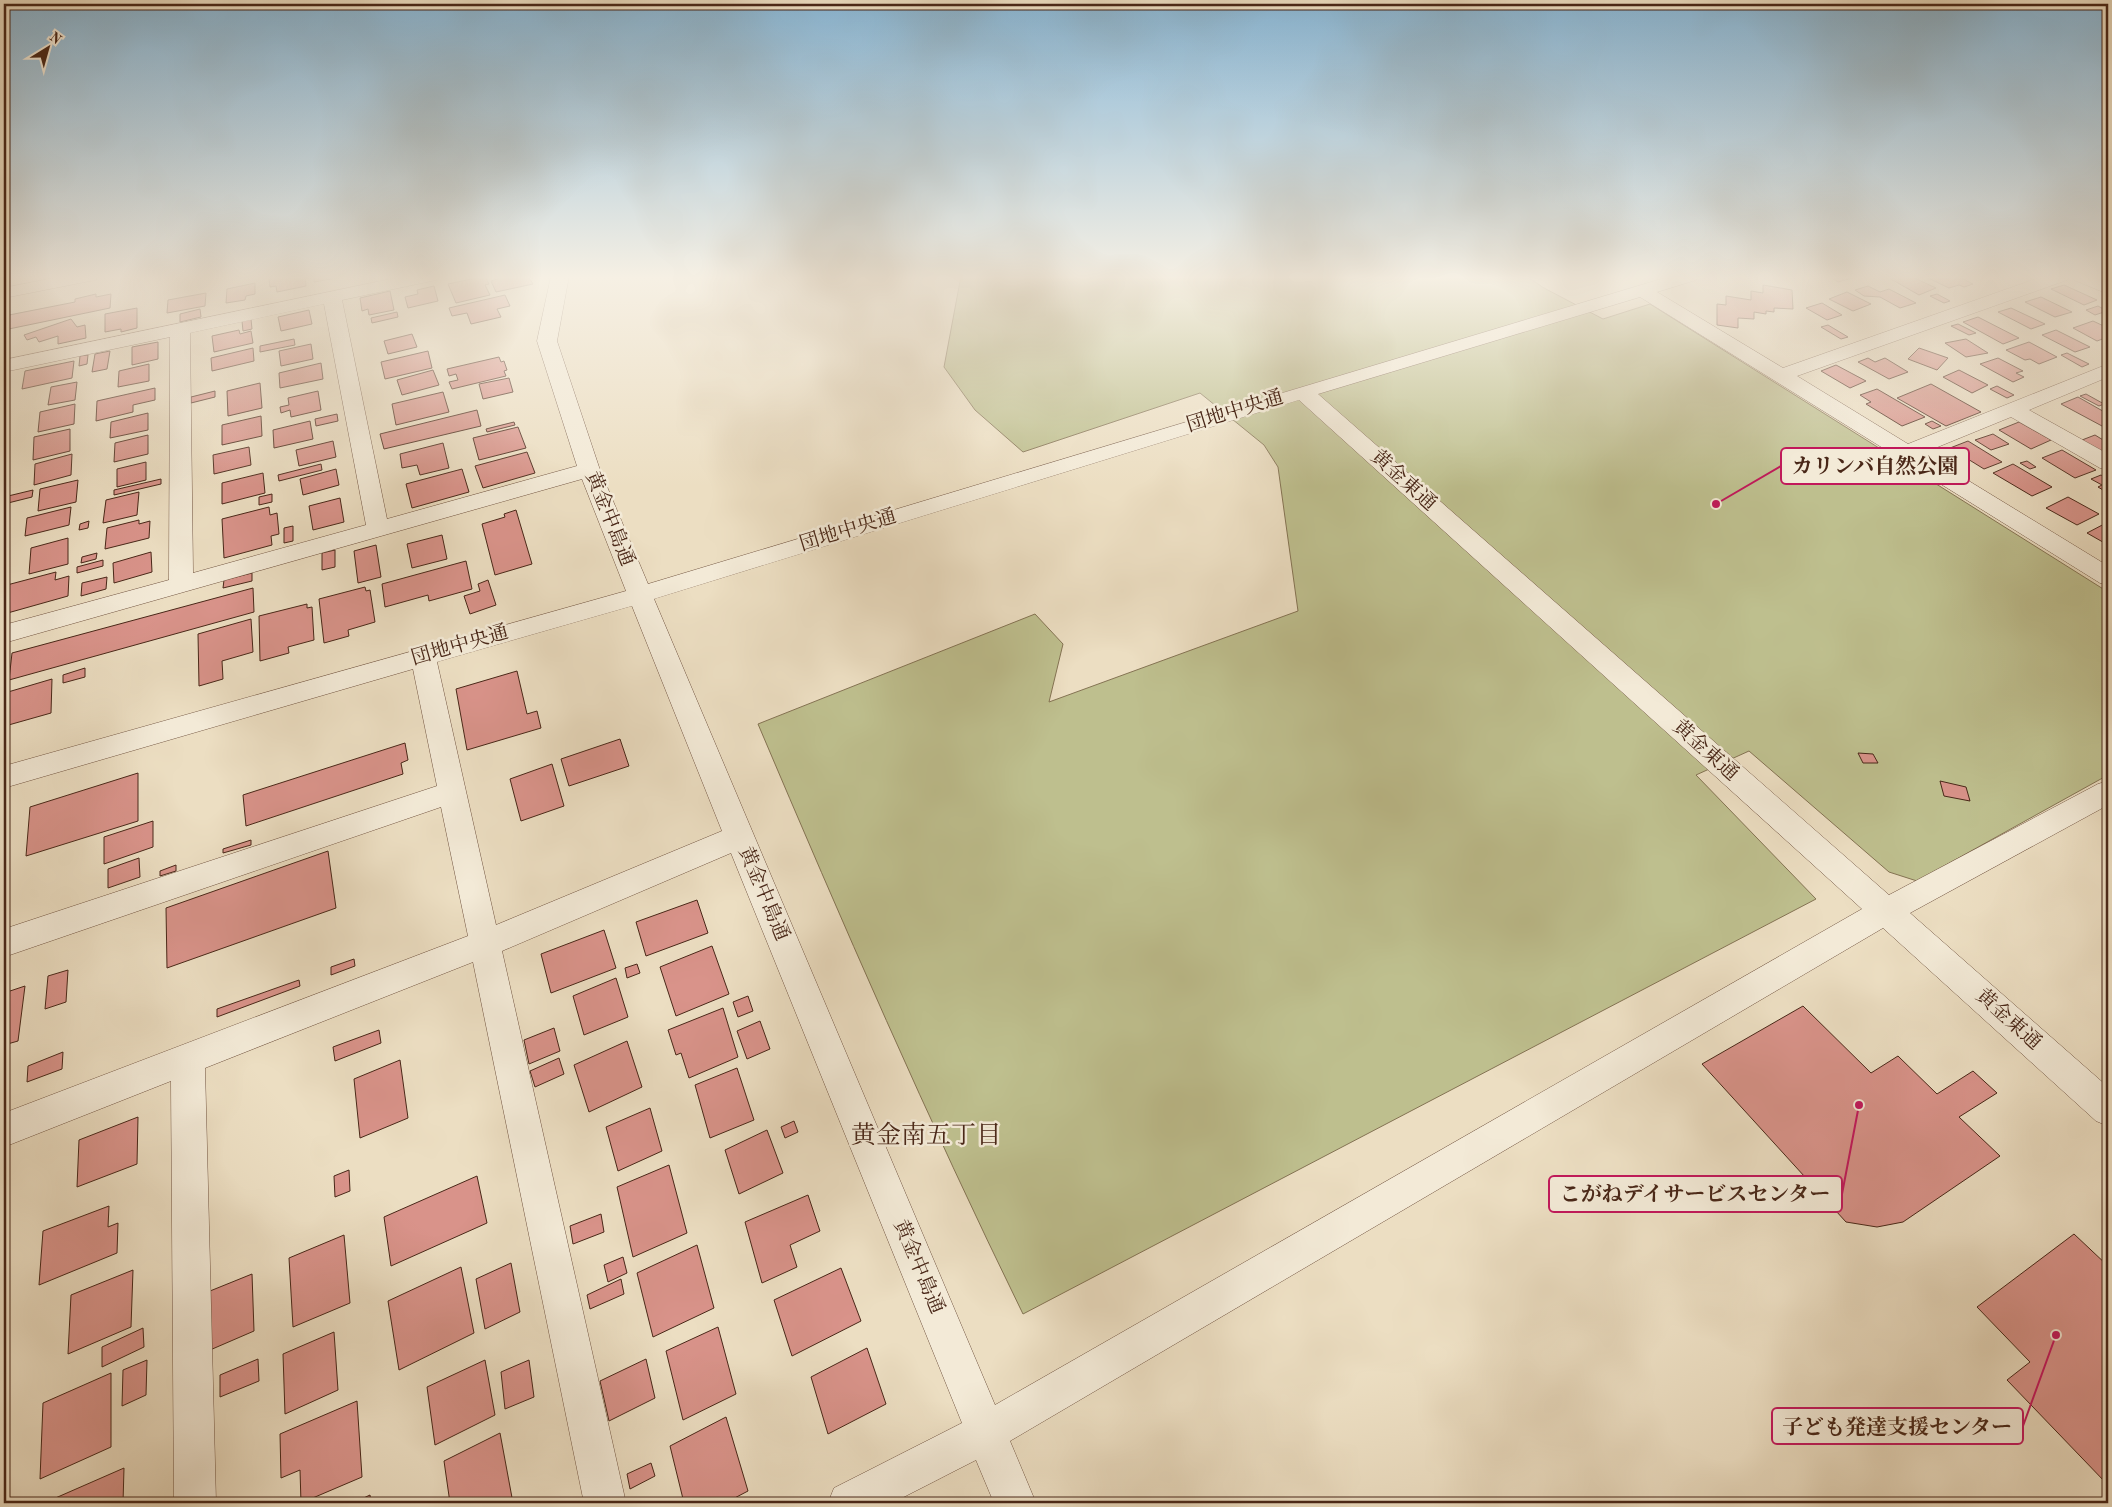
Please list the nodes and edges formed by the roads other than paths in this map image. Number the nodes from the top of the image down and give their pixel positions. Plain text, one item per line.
1 (101, 346) edge
2 (180, 346) edge
3 (342, 346) edge
4 (548, 346) edge
5 (1455, 346) edge
6 (1732, 346) edge
7 (1863, 346) edge
8 (5, 366) edge
9 (2108, 370) edge
10 (1779, 376) junction
11 (4, 387) edge
12 (1303, 392) junction
13 (2014, 410) junction
14 (1907, 452) junction
15 (2108, 463) edge
16 (589, 470) junction
17 (378, 530) junction
18 (2108, 577) edge
19 (180, 585) junction
20 (640, 595) junction
21 (4, 634) edge
22 (423, 657) junction
23 (4, 777) edge
24 (452, 792) junction
25 (2108, 792) edge
26 (739, 837) junction
27 (1885, 912) junction
28 (4, 943) edge
29 (484, 944) junction
30 (188, 1059) junction
31 (2108, 1109) edge
32 (4, 1130) edge
33 (987, 1432) junction
34 (195, 1503) edge
35 (605, 1503) edge
36 (849, 1503) edge
37 (1015, 1503) edge

1 - 8 street
2 - 19 street
3 - 17 street
4 - 16 street, 黄金中島通
5 - 12 street, 団地中央通
6 - 10 street
7 - 10 street
8 - 11 street
9 - 13 street
10 - 14 street
12 - 20 street, 団地中央通
12 - 27 street, 黄金東通
13 - 14 street
13 - 15 street
14 - 18 street
16 - 17 street
16 - 20 street, 黄金中島通
17 - 19 street
19 - 21 street
20 - 22 street, 団地中央通
20 - 26 street, 黄金中島通
22 - 23 street, 団地中央通
22 - 24 street
24 - 28 street
24 - 29 street
25 - 27 street
26 - 29 street
26 - 33 street, 黄金中島通
27 - 31 street, 黄金東通
27 - 33 street
29 - 30 street
29 - 35 street
30 - 32 street
30 - 34 street
33 - 36 street
33 - 37 street, 黄金中島通

